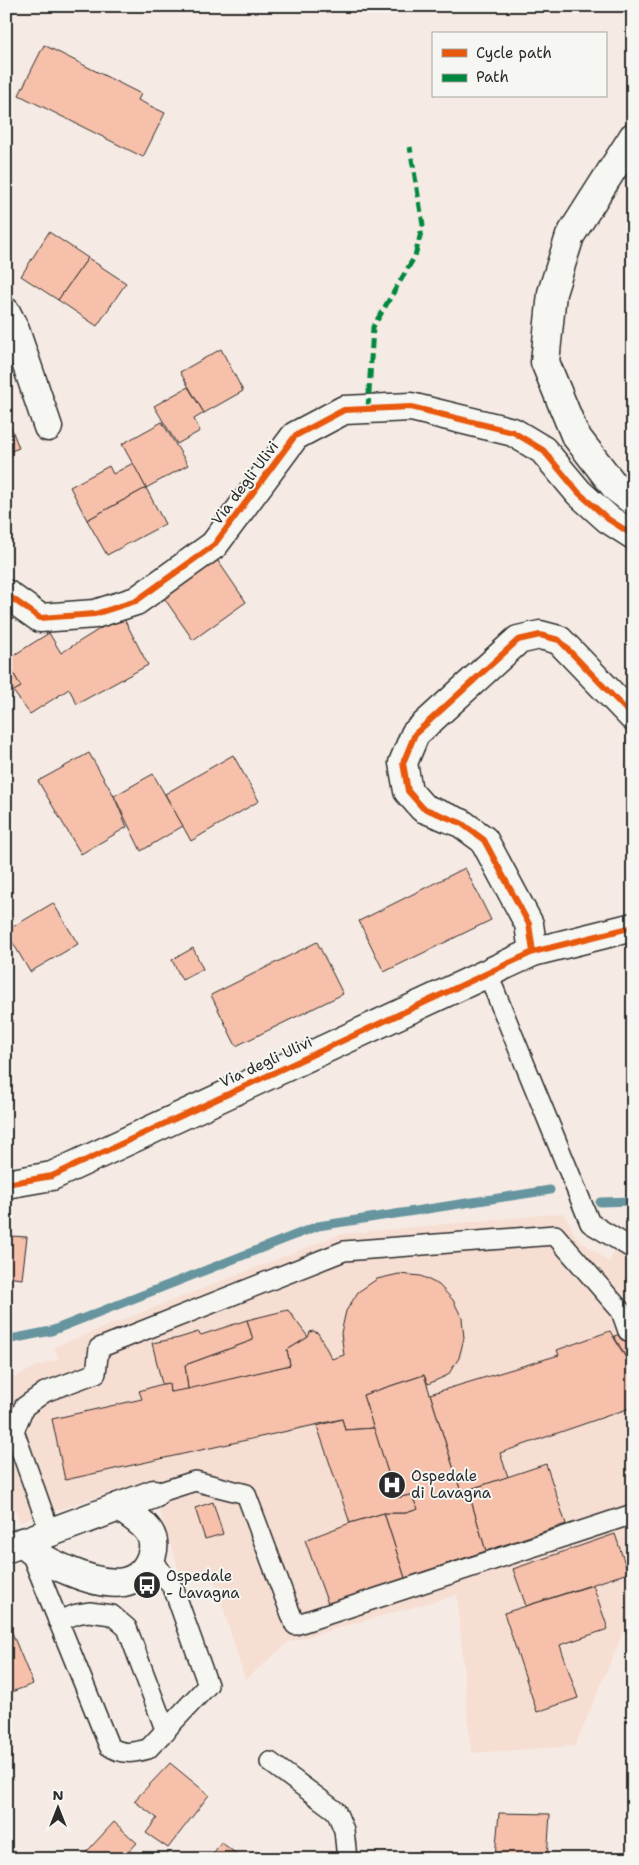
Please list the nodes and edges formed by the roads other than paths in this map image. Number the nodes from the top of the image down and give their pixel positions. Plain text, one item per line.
1 (633, 137) edge
2 (6, 312) edge
3 (48, 427) dead end
4 (627, 494) edge
5 (633, 534) edge
6 (6, 594) edge
7 (633, 717) edge
8 (633, 927) edge
9 (533, 952) junction
10 (487, 972) junction
11 (6, 1184) edge
12 (633, 1249) edge
13 (628, 1331) dead end
14 (154, 1494) joint
15 (119, 1507) junction
16 (633, 1514) edge
17 (50, 1532) junction
18 (19, 1547) edge
19 (151, 1557) junction
20 (58, 1621) junction
21 (166, 1732) junction
22 (270, 1762) dead end
23 (347, 1859) edge

1 - 4 main road
2 - 3 main road
5 - 6 main road, Via degli Ulivi
7 - 9 main road
8 - 9 main road, Via degli Ulivi
9 - 10 main road, Via degli Ulivi
10 - 11 main road, Via degli Ulivi
10 - 12 lane
13 - 17 lane
14 - 15 main road
14 - 16 lane
15 - 17 main road
15 - 19 main road
17 - 18 main road
18 - 19 main road
18 - 20 lane
19 - 21 lane
20 - 21 lane
20 - 21 lane
22 - 23 lane

